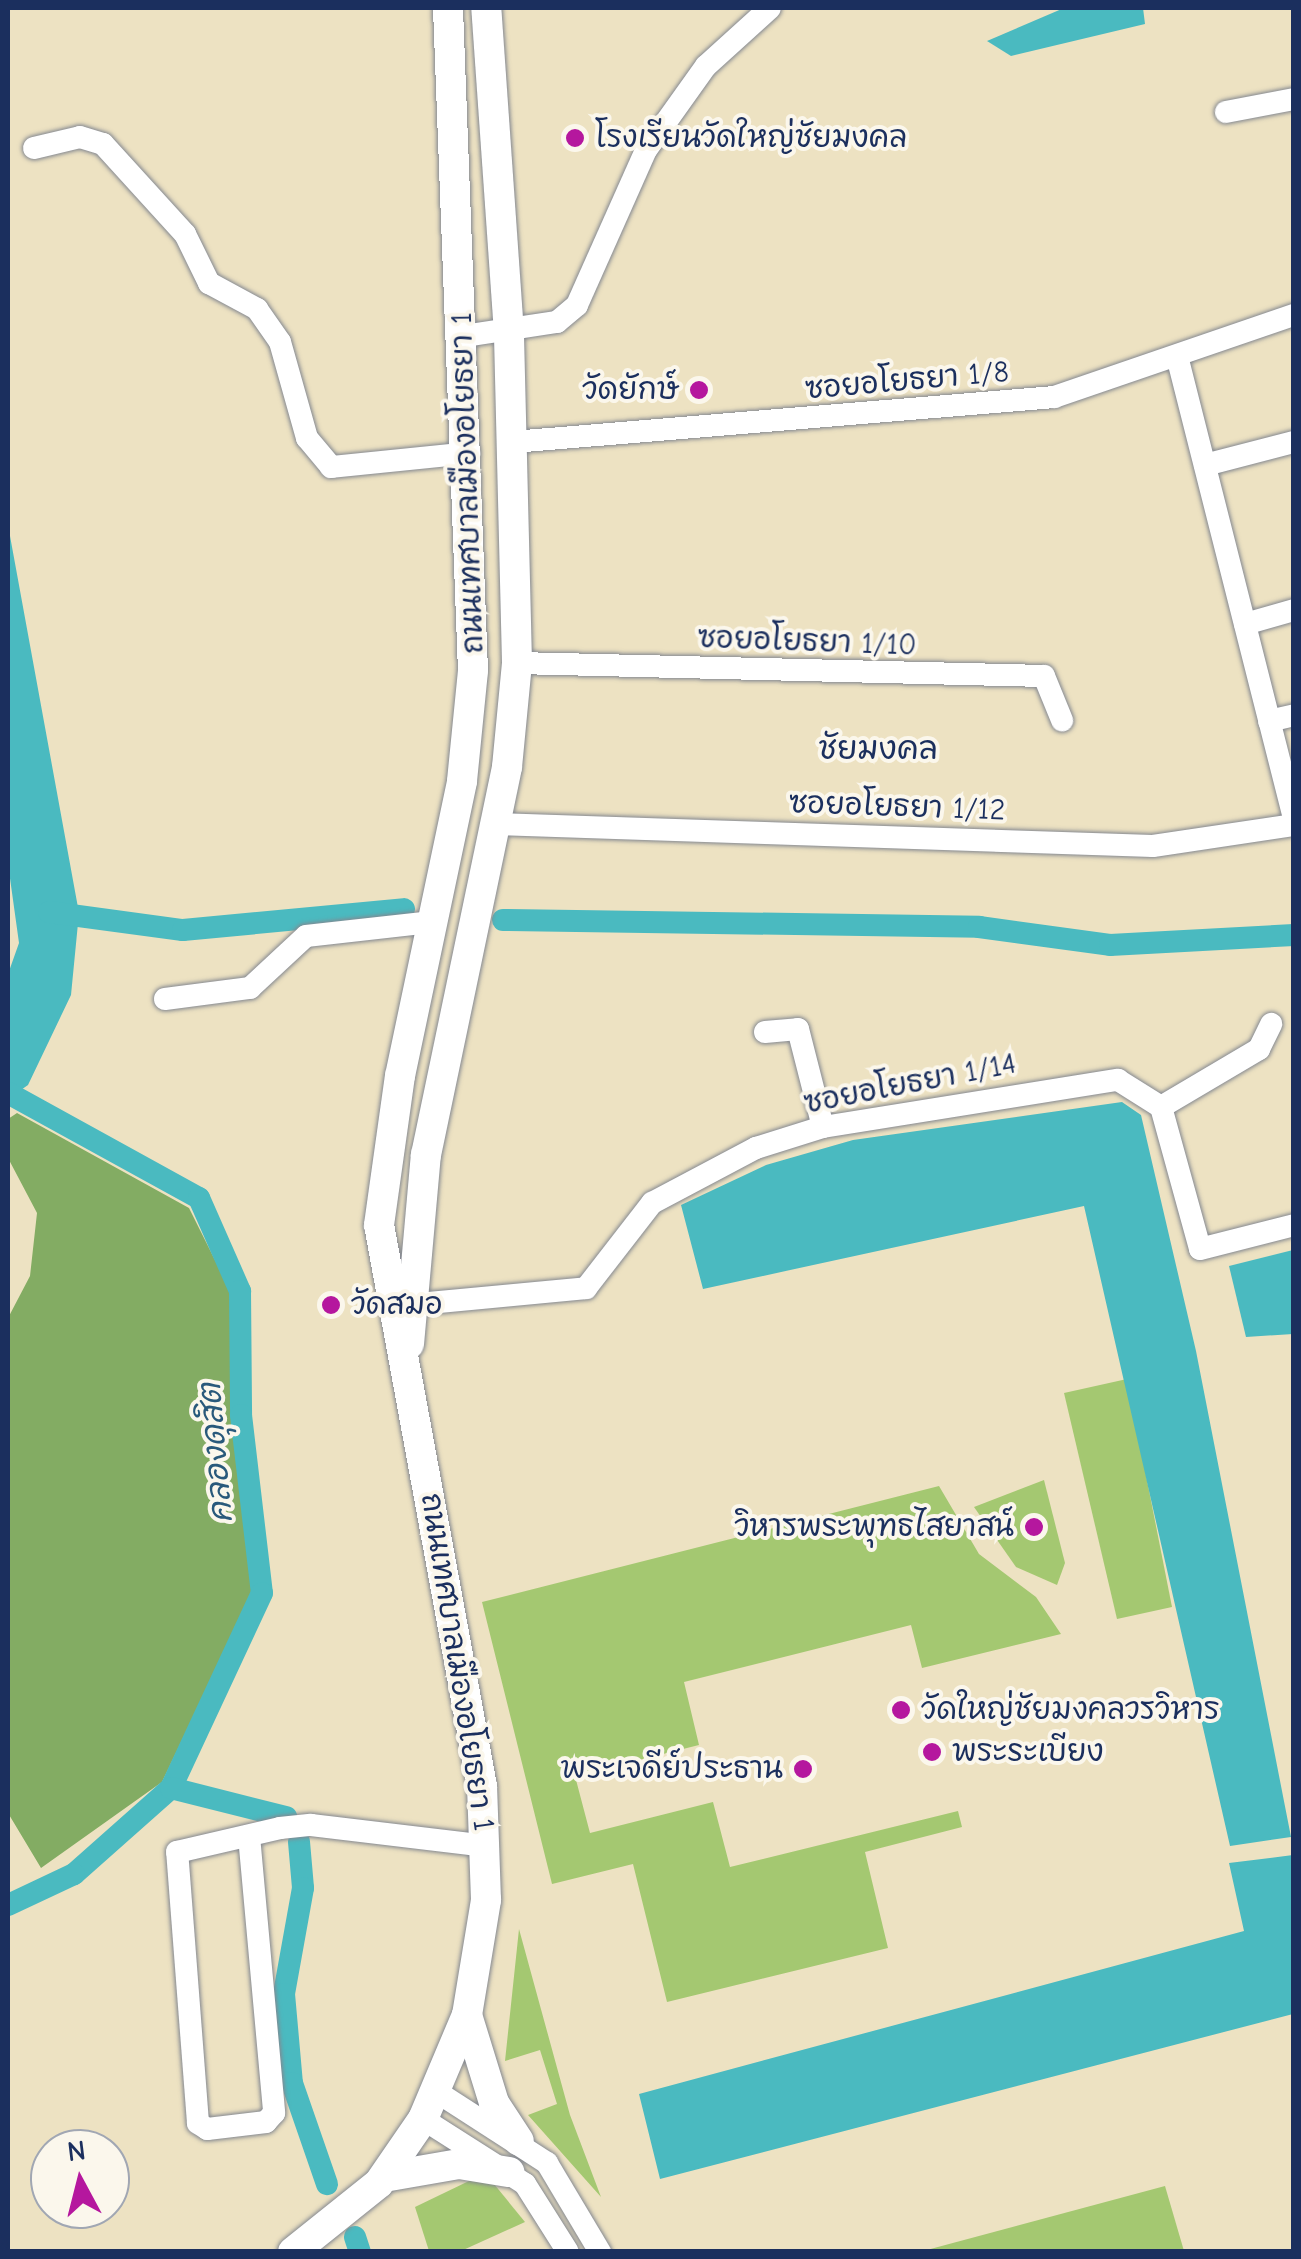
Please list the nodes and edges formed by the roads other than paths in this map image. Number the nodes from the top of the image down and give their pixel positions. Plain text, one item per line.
1 (448, 8) edge
2 (486, 8) edge
3 (770, 8) edge
4 (1294, 98) edge
5 (1226, 112) dead end
6 (34, 148) dead end
7 (1294, 315) edge
8 (509, 333) junction
9 (464, 336) junction
10 (1178, 356) junction
11 (513, 442) junction
12 (1294, 442) edge
13 (469, 453) junction
14 (1205, 466) junction
15 (1294, 610) edge
16 (1245, 624) junction
17 (517, 663) junction
18 (1294, 715) edge
19 (1062, 720) dead end
20 (1269, 721) junction
21 (1294, 822) edge
22 (496, 824) junction
23 (430, 922) junction
24 (166, 998) dead end
25 (1271, 1024) dead end
26 (765, 1032) dead end
27 (1161, 1107) junction
28 (823, 1126) junction
29 (1294, 1225) edge
30 (402, 1305) junction
31 (248, 1836) junction
32 (487, 1846) junction
33 (467, 2015) junction
34 (430, 2106) junction
35 (518, 2141) junction
36 (509, 2172) junction
37 (384, 2177) junction
38 (293, 2252) edge
39 (568, 2252) edge
40 (600, 2252) edge

1 - 9 main road, ถนนเทศบาลเมืองอโยธยา 1
2 - 8 main road, ถนนเทศบาลเมืองอโยธยา 1
3 - 8 street
4 - 5 street
6 - 13 street
7 - 10 street, ซอยอโยธยา 1/8
8 - 9 street
8 - 11 main road, ถนนเทศบาลเมืองอโยธยา 1
9 - 13 main road, ถนนเทศบาลเมืองอโยธยา 1
10 - 11 street, ซอยอโยธยา 1/8
10 - 14 street
11 - 17 main road, ถนนเทศบาลเมืองอโยธยา 1
12 - 14 street
13 - 23 main road, ถนนเทศบาลเมืองอโยธยา 1
14 - 16 street
15 - 16 street
16 - 20 street
17 - 19 street, ซอยอโยธยา 1/10
17 - 22 main road, ถนนเทศบาลเมืองอโยธยา 1
18 - 20 street
20 - 21 street
21 - 22 street, ซอยอโยธยา 1/12
22 - 30 main road, ถนนเทศบาลเมืองอโยธยา 1
23 - 24 street
23 - 30 main road, ถนนเทศบาลเมืองอโยธยา 1
25 - 27 street
26 - 28 street
27 - 28 street, ซอยอโยธยา 1/14
27 - 29 street
28 - 30 street, ซอยอโยธยา 1/14
30 - 32 main road, ถนนเทศบาลเมืองอโยธยา 1
31 - 31 street
31 - 32 street
32 - 33 main road, ถนนเทศบาลเมืองอโยธยา 1
33 - 34 main road, ถนนเทศบาลเมืองอโยธยา 1
33 - 35 main road
34 - 35 street
34 - 36 street
34 - 37 main road, ถนนเทศบาลเมืองอโยธยา 1
35 - 40 street
36 - 37 main road
36 - 39 street
37 - 38 main road, ถนนเทศบาลเมืองอโยธยา 1

